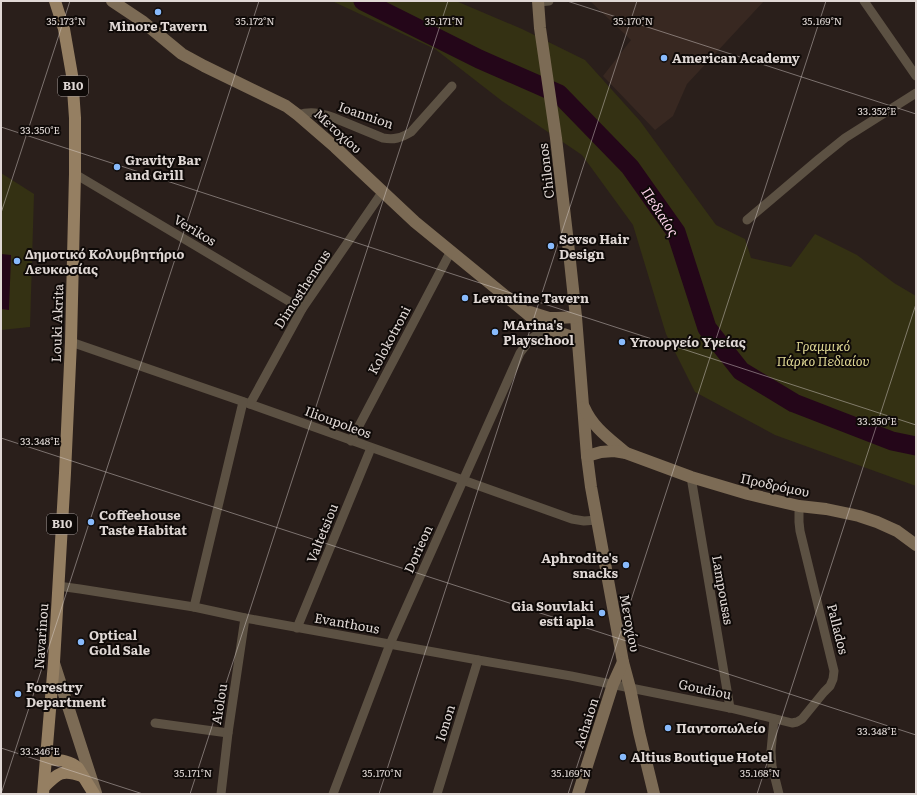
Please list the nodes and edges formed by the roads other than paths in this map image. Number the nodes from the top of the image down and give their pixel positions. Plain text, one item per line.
1 (55, 1) edge
2 (112, 1) edge
3 (542, 1) edge
4 (864, 1) edge
5 (916, 76) edge
6 (452, 86) dead end
7 (916, 93) edge
8 (298, 115) junction
9 (75, 174) junction
10 (383, 192) junction
11 (747, 220) dead end
12 (451, 251) junction
13 (302, 308) junction
14 (525, 311) junction
15 (576, 317) junction
16 (550, 329) junction
17 (577, 338) junction
18 (71, 342) junction
19 (582, 402) junction
20 (246, 403) junction
21 (351, 440) junction
22 (371, 448) junction
23 (626, 453) junction
24 (587, 456) junction
25 (691, 477) junction
26 (463, 481) junction
27 (799, 506) junction
28 (596, 520) junction
29 (916, 545) edge
30 (58, 581) junction
31 (194, 607) junction
32 (246, 618) junction
33 (297, 628) junction
34 (390, 644) junction
35 (478, 660) junction
36 (54, 662) junction
37 (623, 662) junction
38 (613, 684) junction
39 (630, 688) junction
40 (730, 708) junction
41 (774, 719) junction
42 (155, 723) dead end
43 (228, 733) junction
44 (46, 759) junction
45 (82, 776) junction
46 (44, 791) edge
47 (95, 794) edge
48 (221, 794) edge
49 (333, 794) edge
50 (437, 794) edge
51 (578, 794) edge
52 (654, 794) edge
53 (779, 794) edge

1 - 9 main road, Louki Akrita / B10
2 - 8 street, Μετοχίου
3 - 15 street, Chilonos
4 - 5 street
6 - 8 street, Ioannion
7 - 11 street
8 - 10 street, Μετοχίου
9 - 13 street, Verikos
9 - 18 main road, Louki Akrita / B10
10 - 12 street, Μετοχίου
10 - 13 street, Dimosthenous
12 - 14 street, Μετοχίου
12 - 21 street, Kolokotroni
13 - 20 street, Dimosthenous
14 - 15 street, Μετοχίου
14 - 16 street, Μετοχίου
15 - 17 street, Chilonos
16 - 17 street, Μετοχίου
16 - 26 street, Dorieon
17 - 19 street
18 - 20 street, Ilioupoleos
18 - 30 main road, Louki Akrita / B10
19 - 23 street, Προδρόμου
19 - 24 street, Μετοχίου
20 - 21 street, Ilioupoleos
20 - 31 street, Dimosthenous
21 - 22 street, Ilioupoleos
22 - 26 street, Ilioupoleos
22 - 33 street, Valtetsiou
23 - 24 street, Προδρόμου
23 - 25 street, Προδρόμου
24 - 28 street, Μετοχίου
25 - 27 street, Προδρόμου
25 - 40 street, Lampousas
26 - 28 street, Ilioupoleos
26 - 34 street, Dorieon
27 - 29 street, Προδρόμου
27 - 41 street, Pallados
28 - 37 street, Μετοχίου
30 - 31 street, Evanthous
30 - 36 main road, Navarinou / B10
31 - 32 street, Evanthous
32 - 33 street, Evanthous
32 - 43 street, Aiolou
33 - 34 street, Evanthous
34 - 35 street, Evanthous
34 - 49 street, Dorieon
35 - 38 street, Evanthous
35 - 50 street, Ionon
36 - 44 main road, Navarinou / B10
36 - 47 street
37 - 38 street, Achaion
37 - 39 street, Μετοχίου
38 - 39 street, Evanthous
38 - 51 street, Achaion
39 - 40 street, Goudiou
39 - 52 street, Μετοχίου
40 - 41 street, Goudiou
41 - 53 street
42 - 43 street
43 - 48 street, Aiolou
44 - 45 main road
44 - 46 main road, Navarinou / B10
45 - 46 main road
45 - 47 main road

